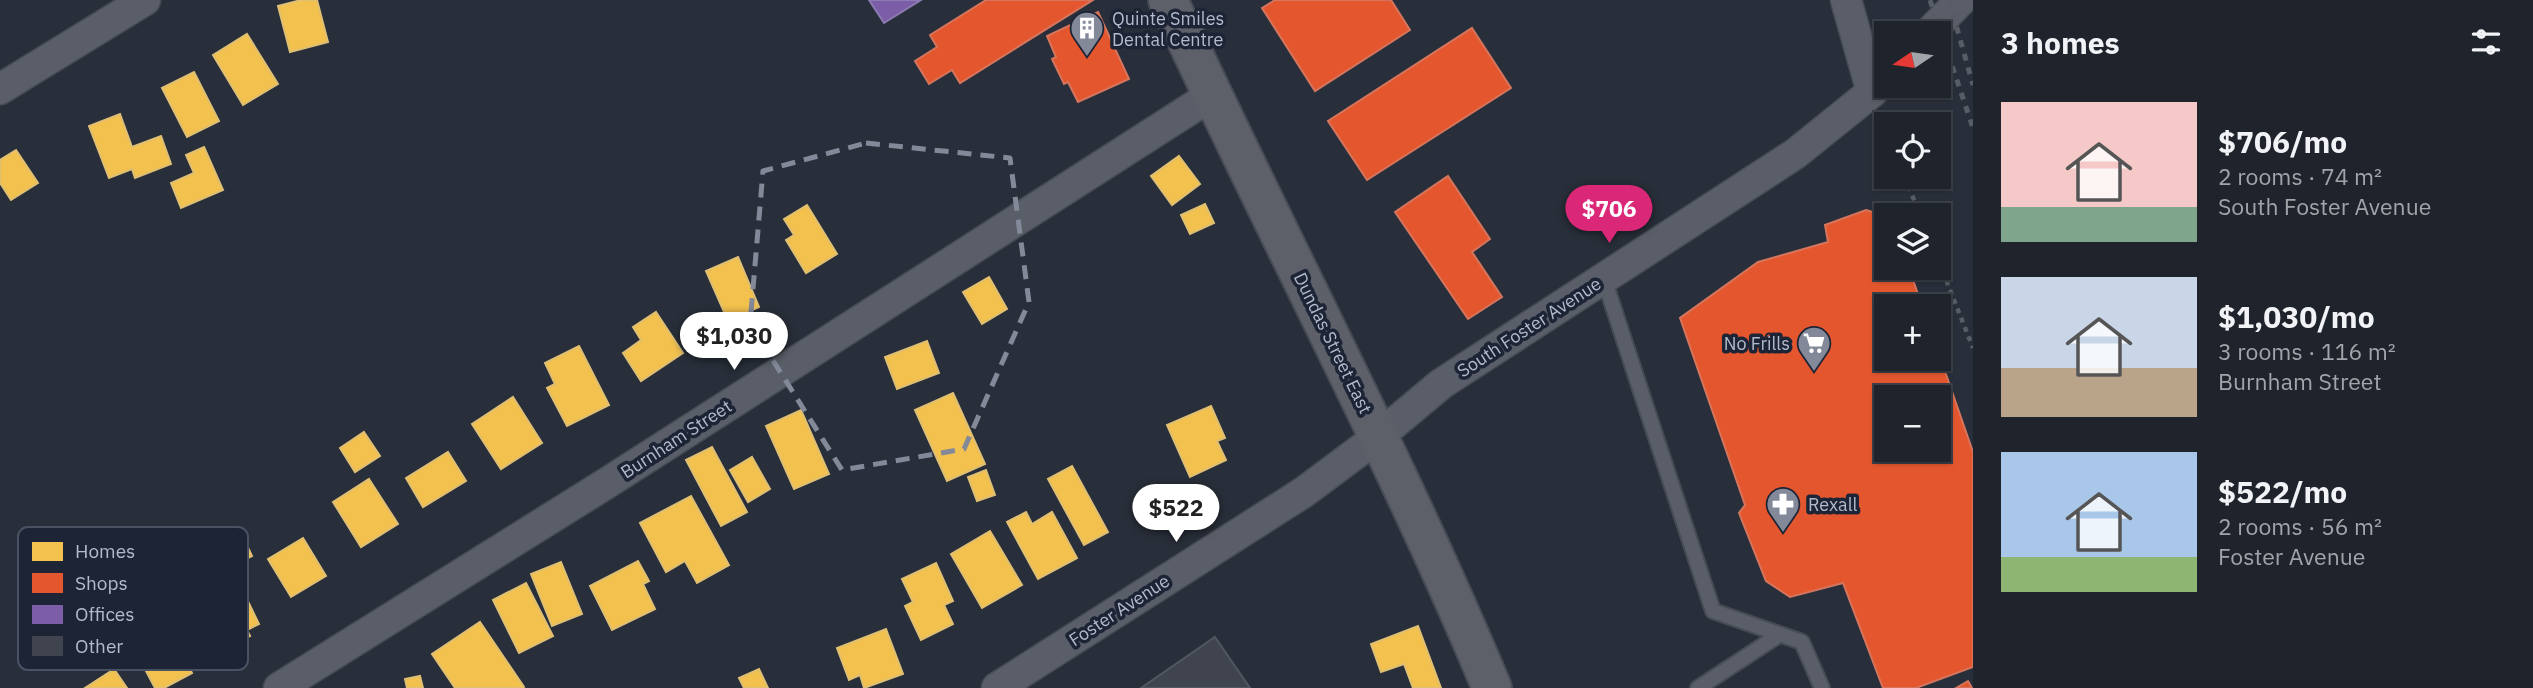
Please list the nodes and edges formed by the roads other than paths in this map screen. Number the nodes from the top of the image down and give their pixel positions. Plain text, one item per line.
1 (145, 0) edge
2 (1168, 0) edge
3 (1846, 0) edge
4 (1961, 0) edge
5 (1941, 21) edge
6 (1874, 72) edge
7 (0, 89) edge
8 (1874, 89) edge
9 (1212, 95) junction
10 (1604, 279) junction
11 (1379, 436) junction
12 (1779, 635) junction
13 (279, 688) edge
14 (998, 688) edge
15 (1492, 688) edge
16 (1698, 688) edge
17 (1822, 688) edge

1 - 7 street
2 - 9 main road, Dundas Street East
3 - 6 street
4 - 5 street
8 - 10 street, South Foster Avenue
9 - 11 main road, Dundas Street East
9 - 13 street, Burnham Street
10 - 11 street, South Foster Avenue
10 - 12 lane
11 - 14 street, Foster Avenue
11 - 15 main road, Dundas Street East
12 - 16 lane
12 - 17 lane

